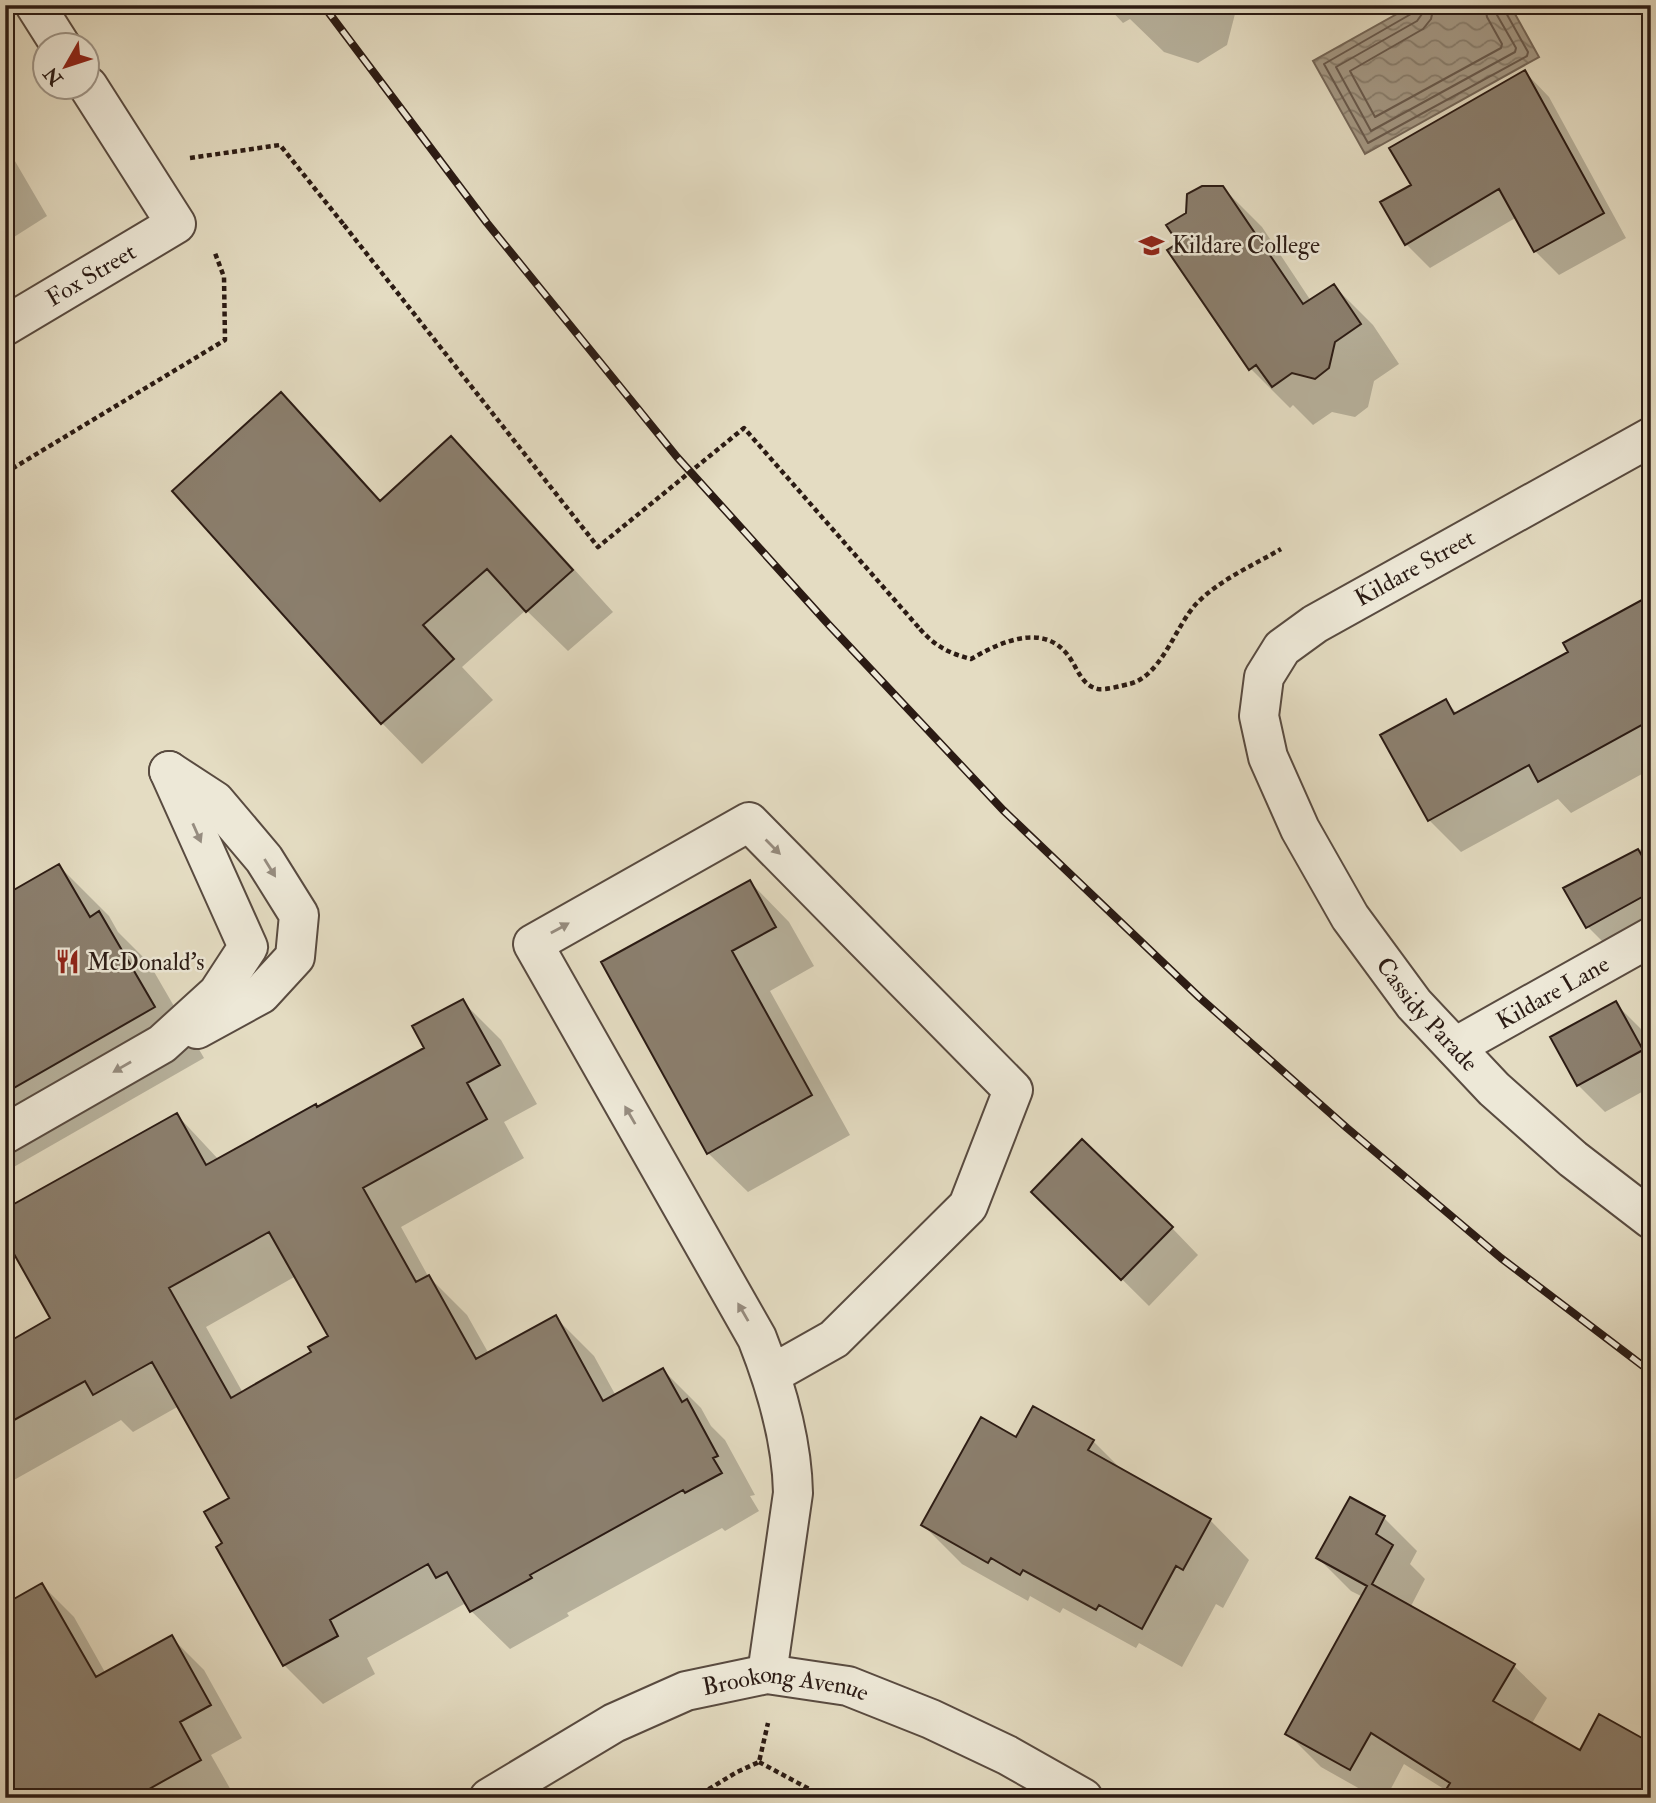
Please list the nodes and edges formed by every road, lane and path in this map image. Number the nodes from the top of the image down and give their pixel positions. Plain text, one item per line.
1 (35, 5) edge
2 (52, 32) edge
3 (98, 102) edge
4 (186, 160) dead end
5 (214, 252) dead end
6 (5, 326) edge
7 (1651, 437) edge
8 (5, 473) edge
9 (1281, 549) dead end
10 (1268, 757) joint
11 (1651, 937) edge
12 (162, 1044) junction
13 (1455, 1047) junction
14 (5, 1134) edge
15 (1651, 1219) edge
16 (772, 1374) junction
17 (767, 1674) junction
18 (760, 1762) dead end
19 (489, 1798) edge
20 (826, 1798) edge
21 (1083, 1798) edge

1 - 2 street
3 - 6 street, Fox Street
4 - 9 path, bridge
5 - 8 path
7 - 10 street, Kildare Street
10 - 13 street, Cassidy Parade
11 - 13 street, Kildare Lane
12 - 12 street
12 -> 14 street
13 - 15 street, Cassidy Parade
16 -> 16 street
16 - 17 street
17 - 19 street, Brookong Avenue
17 - 21 street, Brookong Avenue
18 - 20 path

